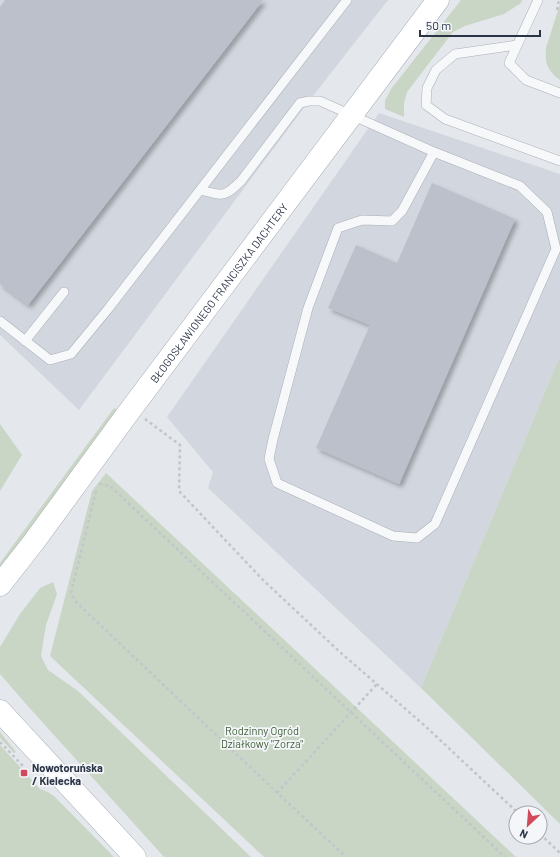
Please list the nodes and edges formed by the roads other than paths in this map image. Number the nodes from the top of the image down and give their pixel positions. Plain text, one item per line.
1 (347, 0) edge
2 (438, 0) edge
3 (538, 0) edge
4 (517, 45) junction
5 (560, 93) edge
6 (350, 116) junction
7 (434, 152) junction
8 (560, 161) edge
9 (200, 190) junction
10 (64, 292) dead end
11 (0, 321) edge
12 (25, 341) junction
13 (0, 585) edge
14 (0, 711) edge
15 (135, 857) edge

1 - 9 lane
2 - 6 street, BŁOGOSŁAWIONEGO FRANCISZKA DACHTERY
3 - 4 lane
4 - 5 lane
4 - 8 lane
6 - 7 lane
6 - 9 lane
6 - 13 street, BŁOGOSŁAWIONEGO FRANCISZKA DACHTERY
7 - 7 lane
9 - 12 lane
10 - 12 lane
11 - 12 lane
14 - 15 street

